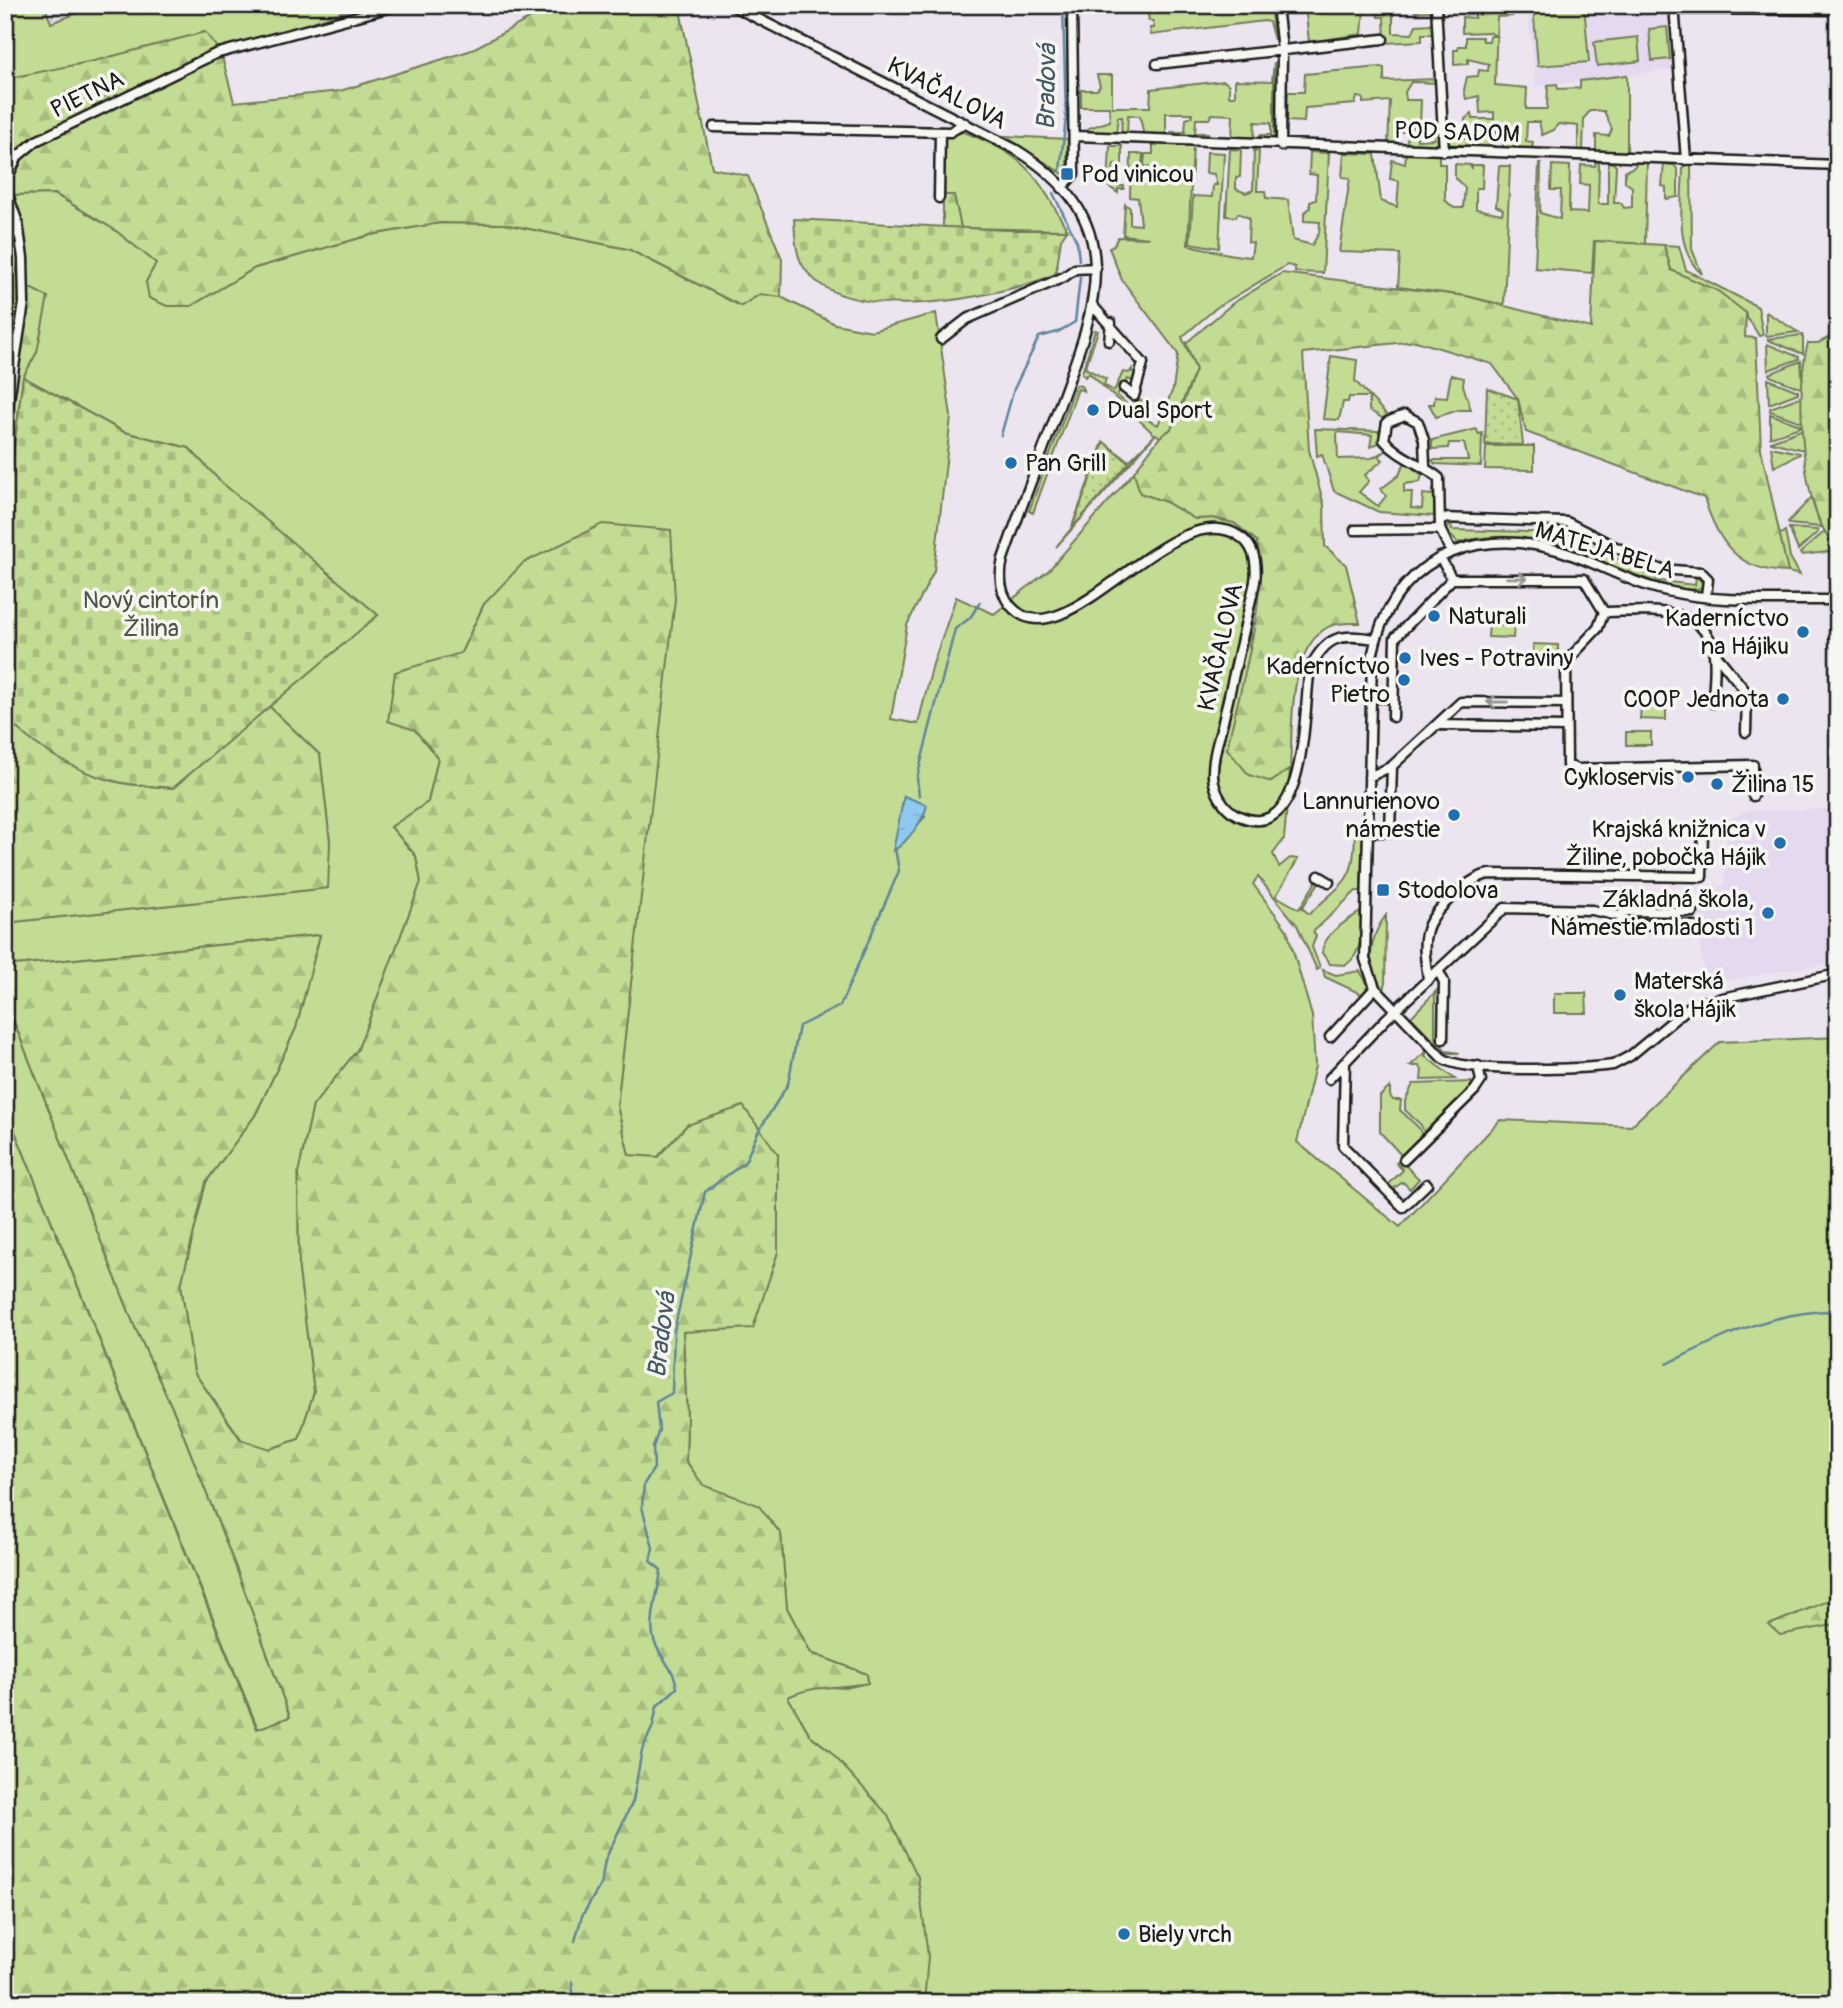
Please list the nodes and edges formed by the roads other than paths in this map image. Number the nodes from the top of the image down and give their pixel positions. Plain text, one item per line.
1 (399, 5) edge
2 (731, 5) edge
3 (1072, 5) edge
4 (1277, 5) edge
5 (1436, 5) edge
6 (1675, 7) edge
7 (1838, 10) edge
8 (1383, 39) dead end
9 (1282, 50) junction
10 (1157, 64) dead end
11 (965, 123) junction
12 (714, 127) dead end
13 (940, 132) junction
14 (1076, 136) junction
15 (1281, 146) junction
16 (1444, 151) junction
17 (1686, 159) junction
18 (1838, 164) edge
19 (1062, 188) junction
20 (939, 198) dead end
21 (18, 223) junction
22 (5, 249) edge
23 (1096, 268) junction
24 (1093, 306) junction
25 (1111, 323) junction
26 (941, 339) dead end
27 (1109, 341) dead end
28 (1124, 388) dead end
29 (5, 425) edge
30 (1424, 466) junction
31 (1441, 518) junction
32 (1440, 529) junction
33 (1355, 530) dead end
34 (1451, 552) junction
35 (1440, 557) junction
36 (1589, 562) junction
37 (1452, 579) junction
38 (1584, 579) junction
39 (1706, 597) junction
40 (1834, 600) edge
41 (1604, 612) junction
42 (1375, 639) junction
43 (1714, 652) junction
44 (1370, 698) junction
45 (1393, 698) junction
46 (1565, 703) junction
47 (1713, 703) dead end
48 (1393, 717) dead end
49 (1438, 724) junction
50 (1565, 727) junction
51 (1746, 732) dead end
52 (1392, 766) junction
53 (1369, 777) junction
54 (1754, 796) dead end
55 (1703, 827) dead end
56 (1368, 832) junction
57 (1319, 876) dead end
58 (1329, 882) dead end
59 (1693, 912) dead end
60 (1619, 916) junction
61 (1693, 926) dead end
62 (1438, 970) junction
63 (1838, 974) edge
64 (1428, 979) junction
65 (1375, 988) junction
66 (1396, 1010) junction
67 (1330, 1037) dead end
68 (1443, 1039) dead end
69 (1345, 1062) junction
70 (1478, 1066) junction
71 (1329, 1079) dead end
72 (1404, 1160) dead end
73 (1427, 1184) dead end

1 - 21 street, PIETNA
2 - 11 street, KVAČALOVA
3 - 14 street
4 - 9 street
5 - 16 street
6 - 7 street
6 - 17 street
8 - 9 street
9 - 10 street
9 - 15 street
11 - 13 street
11 - 19 street, KVAČALOVA
12 - 13 street
13 - 20 street
14 - 15 street, POD SADOM
14 - 19 street
15 - 16 street, POD SADOM
16 - 17 street, POD SADOM
17 - 18 street, POD SADOM
19 - 23 street, KVAČALOVA
21 - 22 street
21 - 29 street, PIETNA
23 - 24 street, KVAČALOVA
23 - 26 street
24 - 25 street
24 - 42 street, KVAČALOVA
25 - 27 street
25 - 28 street
30 - 30 street
30 - 31 street
31 - 32 street
31 - 39 street, MATEJA BELA
32 - 33 street
32 - 34 street
34 - 35 street, MATEJA BELA
34 - 36 street, MATEJA BELA
35 - 37 street
35 - 42 street, MATEJA BELA
36 - 38 street
36 - 39 street, MATEJA BELA
37 -> 38 street, MATEJA BELA
37 - 45 street
38 - 41 street, MATEJA BELA
39 - 40 street, MATEJA BELA
41 - 43 street
41 - 46 street
42 - 44 street, MATEJA BELA
43 - 47 street
43 - 51 street
44 - 45 street
44 - 53 street, MATEJA BELA
45 - 48 street
46 -> 49 street
46 - 50 street
49 - 50 street
49 - 52 street
50 - 54 street
52 - 53 street
52 - 56 street
53 - 56 street, MATEJA BELA
55 - 64 street
56 - 65 street, MATEJA BELA
57 - 58 street
59 - 60 street
60 - 61 street
60 - 62 street
62 - 64 street
62 - 68 street
63 - 70 street, MATEJA BELA
64 - 66 street
65 - 66 street, MATEJA BELA
65 - 67 street
66 - 69 street
66 - 70 street, MATEJA BELA
69 - 71 street
69 - 73 street
70 - 72 street

